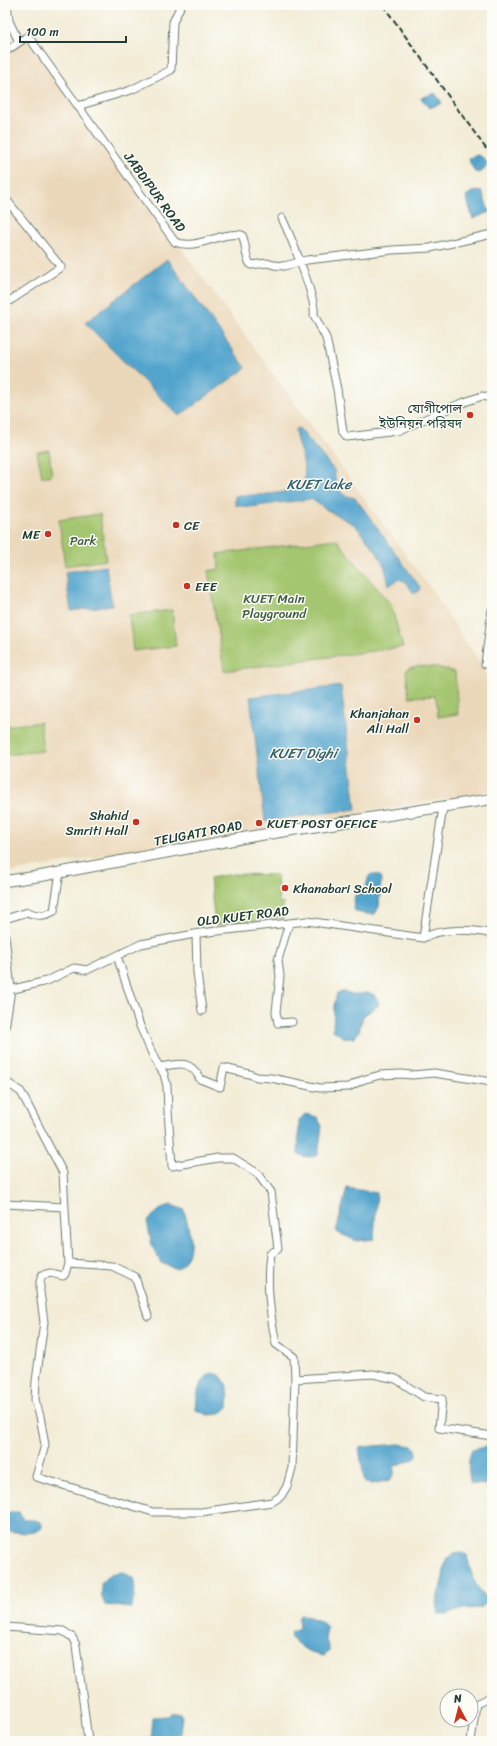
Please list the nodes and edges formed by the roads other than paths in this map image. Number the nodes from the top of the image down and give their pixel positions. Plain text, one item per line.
1 (7, 5) edge
2 (181, 5) edge
3 (19, 42) junction
4 (5, 52) edge
5 (78, 106) junction
6 (5, 198) edge
7 (282, 218) dead end
8 (492, 234) edge
9 (299, 262) junction
10 (5, 304) edge
11 (492, 398) edge
12 (492, 610) edge
13 (484, 664) dead end
14 (492, 799) edge
15 (443, 807) junction
16 (60, 872) junction
17 (5, 881) edge
18 (5, 919) edge
19 (289, 923) junction
20 (196, 934) junction
21 (492, 934) edge
22 (5, 936) edge
23 (423, 938) junction
24 (117, 956) junction
25 (8, 991) edge
26 (202, 1011) dead end
27 (292, 1022) dead end
28 (5, 1028) edge
29 (160, 1067) junction
30 (5, 1081) edge
31 (492, 1082) edge
32 (5, 1204) edge
33 (65, 1207) junction
34 (68, 1263) junction
35 (148, 1316) dead end
36 (296, 1379) junction
37 (492, 1436) edge
38 (5, 1627) edge
39 (492, 1696) edge
40 (88, 1741) edge
41 (471, 1741) edge

1 - 3 street
2 - 5 street
3 - 4 street
3 - 5 street, JABDIPUR ROAD
5 - 9 street, JABDIPUR ROAD
6 - 10 street
7 - 9 street
8 - 9 street, JABDIPUR ROAD
9 - 11 street
12 - 13 street
14 - 15 main road, TELIGATI ROAD
15 - 16 main road, TELIGATI ROAD
15 - 23 street
16 - 17 main road, TELIGATI ROAD
16 - 18 street
19 - 20 street, OLD KUET ROAD
19 - 23 street, OLD KUET ROAD
19 - 27 street
20 - 24 street, OLD KUET ROAD
20 - 26 street
21 - 23 street, OLD KUET ROAD
22 - 25 street
24 - 25 street, OLD KUET ROAD
24 - 29 street
25 - 28 street
29 - 31 street
29 - 36 street
30 - 33 street
32 - 33 street
33 - 34 street
34 - 35 street
34 - 36 street
36 - 37 street
38 - 40 street
39 - 41 street

